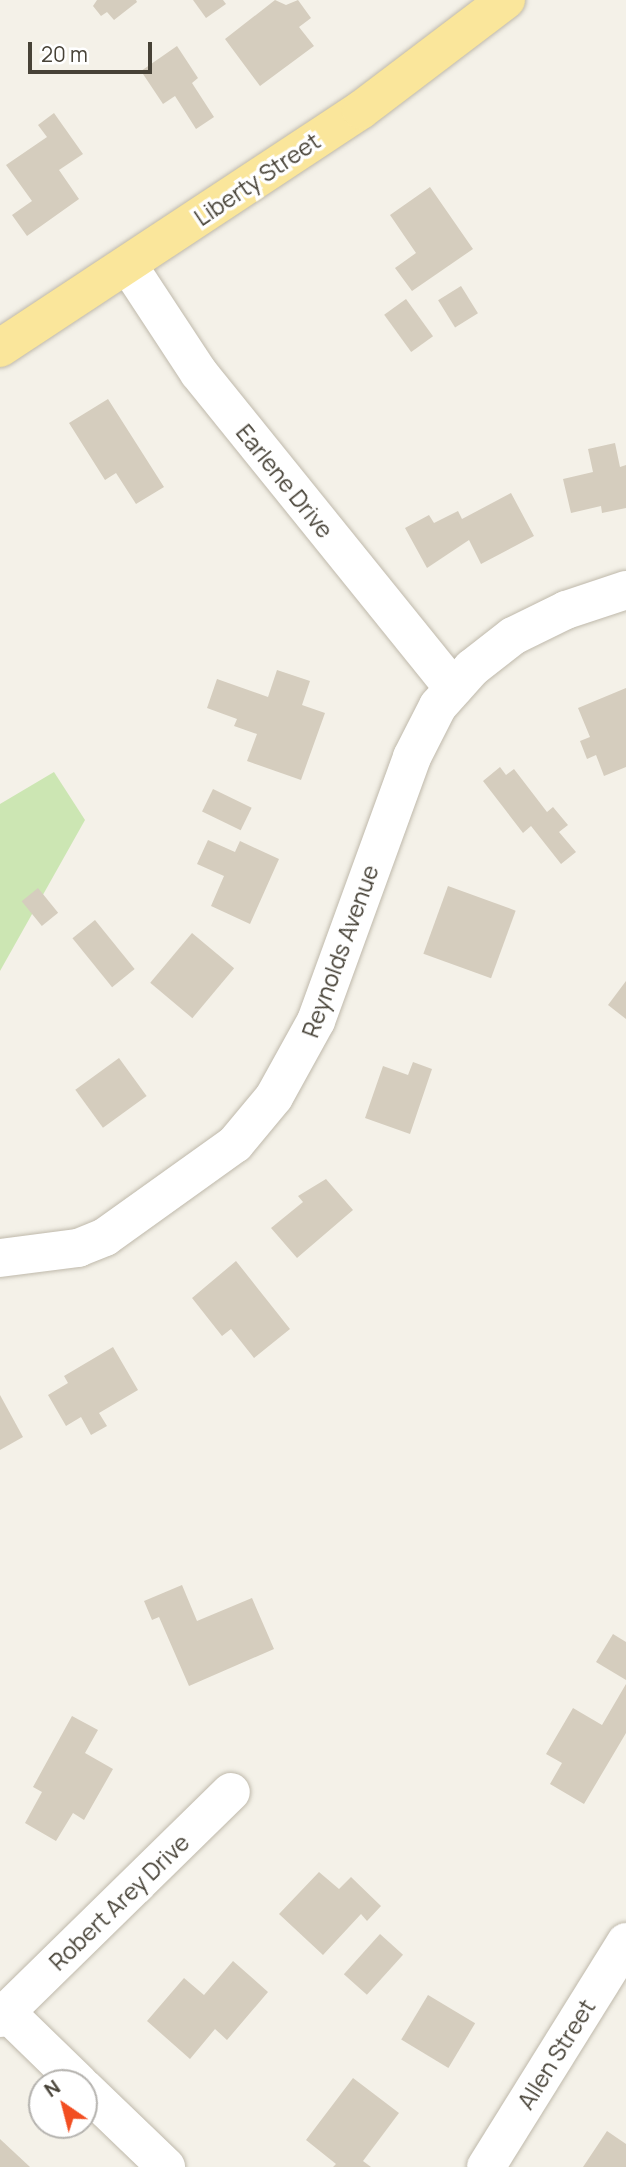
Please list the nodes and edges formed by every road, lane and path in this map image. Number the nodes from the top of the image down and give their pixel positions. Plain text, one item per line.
1 (506, 0) edge
2 (128, 265) junction
3 (0, 348) edge
4 (626, 590) edge
5 (453, 688) junction
6 (0, 1258) edge
7 (231, 1792) dead end
8 (626, 1942) edge
9 (3, 2015) edge
10 (63, 2069) edge
11 (98, 2101) edge
12 (166, 2167) edge
13 (486, 2167) edge

1 - 2 main road, Liberty Street
2 - 3 main road, Liberty Street
2 - 5 street, Earlene Drive
4 - 5 street, Reynolds Avenue
5 - 6 street, Reynolds Avenue
7 - 9 street, Robert Arey Drive
8 - 13 street, Allen Street
9 - 10 street, Robert Arey Drive
11 - 12 street

